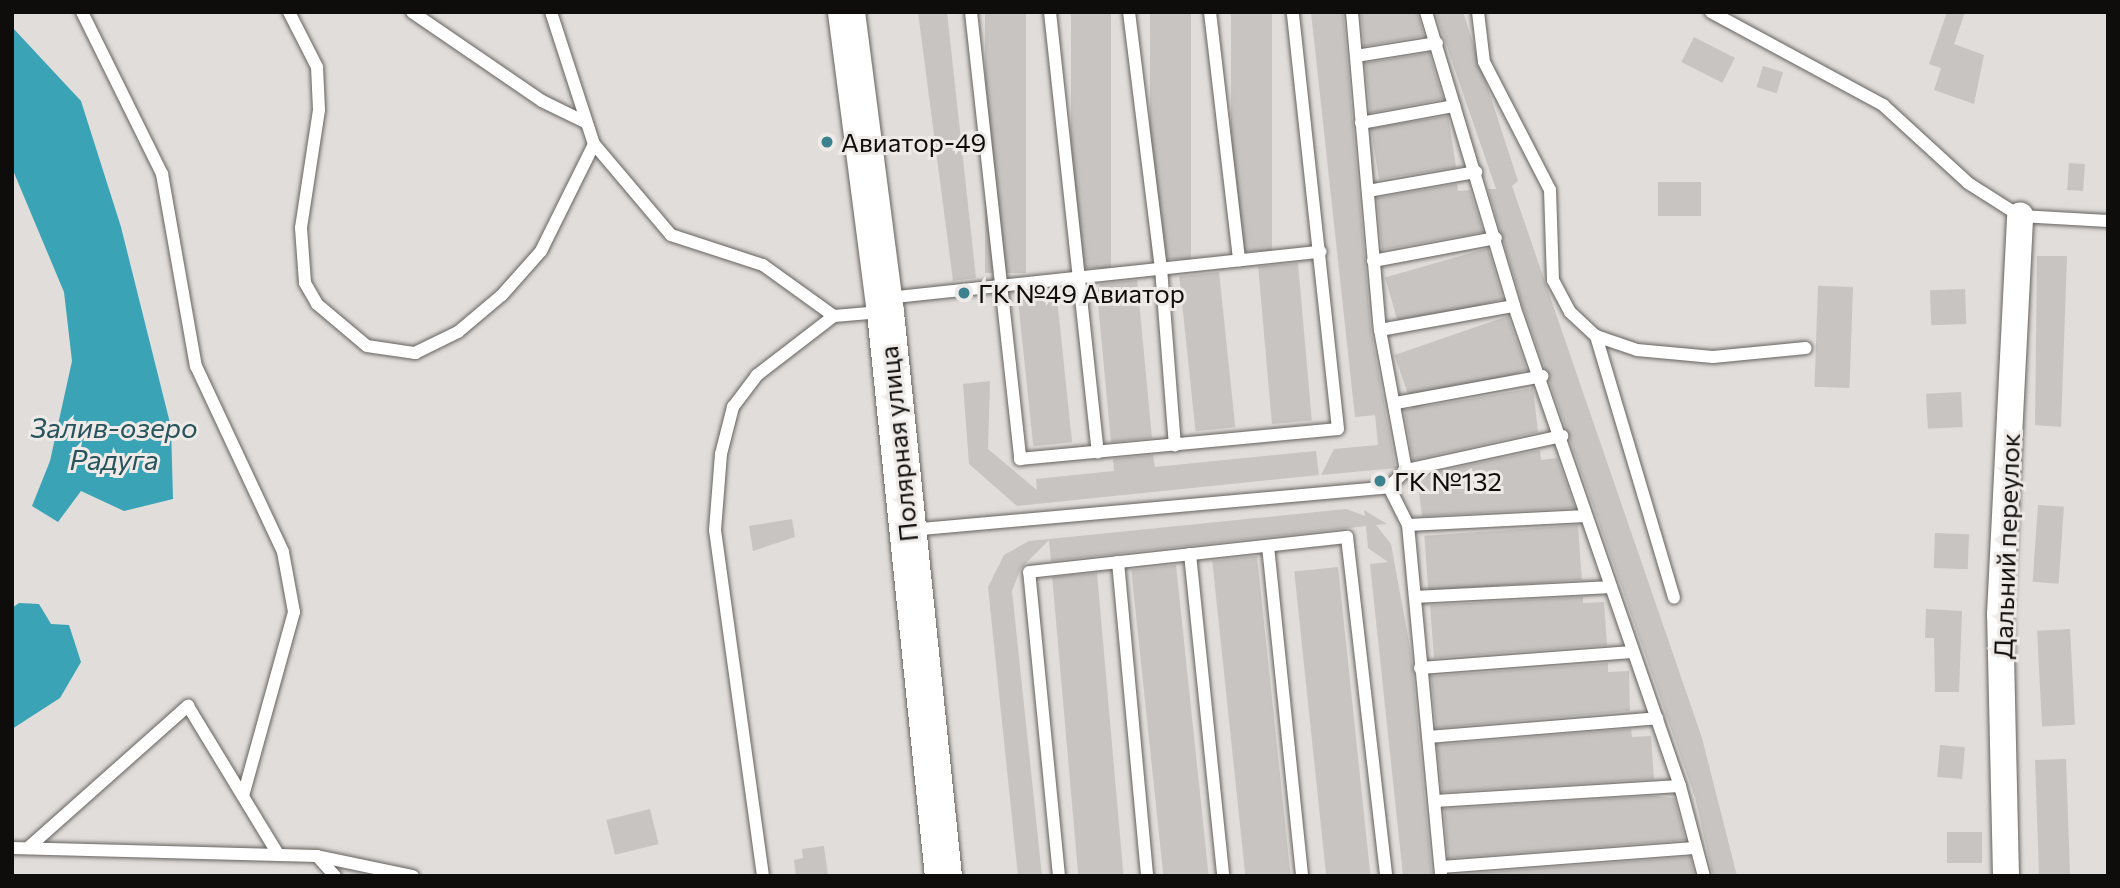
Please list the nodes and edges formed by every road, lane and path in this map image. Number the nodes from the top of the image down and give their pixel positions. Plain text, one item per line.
1 (82, 12) edge
2 (289, 12) edge
3 (412, 12) edge
4 (551, 12) edge
5 (846, 12) edge
6 (971, 12) edge
7 (1050, 12) edge
8 (1129, 12) edge
9 (1210, 12) edge
10 (1293, 12) edge
11 (1352, 12) edge
12 (1426, 12) edge
13 (1478, 12) edge
14 (1711, 12) edge
15 (1437, 43) junction
16 (1356, 56) junction
17 (1454, 106) junction
18 (585, 122) junction
19 (1361, 123) junction
20 (594, 144) junction
21 (1476, 172) junction
22 (1367, 191) junction
23 (2020, 216) junction
24 (2108, 221) edge
25 (1496, 238) junction
26 (1321, 252) junction
27 (1239, 260) junction
28 (1373, 261) junction
29 (1161, 268) junction
30 (1079, 275) junction
31 (1001, 282) junction
32 (884, 305) junction
33 (1514, 306) junction
34 (834, 316) junction
35 (1380, 330) junction
36 (1596, 336) junction
37 (1806, 348) dead end
38 (1542, 376) junction
39 (1396, 403) junction
40 (1562, 436) junction
41 (1175, 444) junction
42 (1098, 452) junction
43 (1406, 470) junction
44 (1390, 487) junction
45 (1586, 516) junction
46 (1408, 525) junction
47 (906, 530) junction
48 (1268, 546) junction
49 (1190, 554) junction
50 (1118, 562) junction
51 (1611, 587) junction
52 (1415, 597) junction
53 (1674, 598) dead end
54 (1632, 652) junction
55 (1420, 668) junction
56 (1657, 718) junction
57 (1428, 737) junction
58 (1680, 786) junction
59 (243, 796) junction
60 (1435, 802) junction
61 (29, 847) junction
62 (12, 848) edge
63 (1694, 848) junction
64 (278, 854) junction
65 (317, 856) junction
66 (1441, 871) edge
67 (335, 876) edge
68 (413, 876) edge
69 (763, 876) edge
70 (943, 876) edge
71 (1059, 876) edge
72 (1147, 876) edge
73 (1223, 876) edge
74 (1302, 876) edge
75 (1386, 876) edge
76 (1704, 876) edge
77 (2006, 876) edge

1 - 59 lane
2 - 20 lane
3 - 18 lane
4 - 18 lane
5 - 32 main road, Полярная улица
6 - 31 lane
7 - 30 lane
8 - 29 lane
9 - 27 lane
10 - 26 lane
11 - 16 lane
12 - 15 lane
13 - 36 lane
14 - 23 lane
15 - 16 lane
15 - 17 lane
16 - 19 lane
17 - 19 lane
17 - 21 lane
18 - 20 lane
19 - 22 lane
20 - 34 lane
21 - 22 lane
21 - 25 lane
22 - 28 lane
23 - 24 lane
23 - 77 street, Дальний переулок
25 - 28 lane
25 - 33 lane
26 - 27 lane
26 - 41 lane
27 - 29 lane
28 - 35 lane
29 - 30 lane
29 - 41 lane
30 - 31 lane
30 - 42 lane
31 - 32 lane
31 - 42 lane
32 - 34 lane
32 - 47 main road, Полярная улица
33 - 35 lane
33 - 38 lane
34 - 69 lane
35 - 39 lane
36 - 37 lane
36 - 53 lane
38 - 39 lane
38 - 40 lane
39 - 43 lane
40 - 43 lane
40 - 45 lane
41 - 42 lane
43 - 44 lane
44 - 46 lane
44 - 47 lane
45 - 46 lane
45 - 51 lane
46 - 52 lane
47 - 70 main road, Полярная улица
48 - 49 lane
48 - 74 lane
48 - 75 lane
49 - 50 lane
49 - 73 lane
50 - 71 lane
50 - 72 lane
51 - 52 lane
51 - 54 lane
52 - 55 lane
54 - 55 lane
54 - 56 lane
55 - 57 lane
56 - 57 lane
56 - 58 lane
57 - 60 lane
58 - 60 lane
58 - 63 lane
59 - 61 lane
59 - 64 lane
60 - 66 lane
61 - 62 lane
61 - 64 lane
63 - 66 lane
63 - 76 lane
64 - 65 lane
65 - 67 lane
65 - 68 lane

